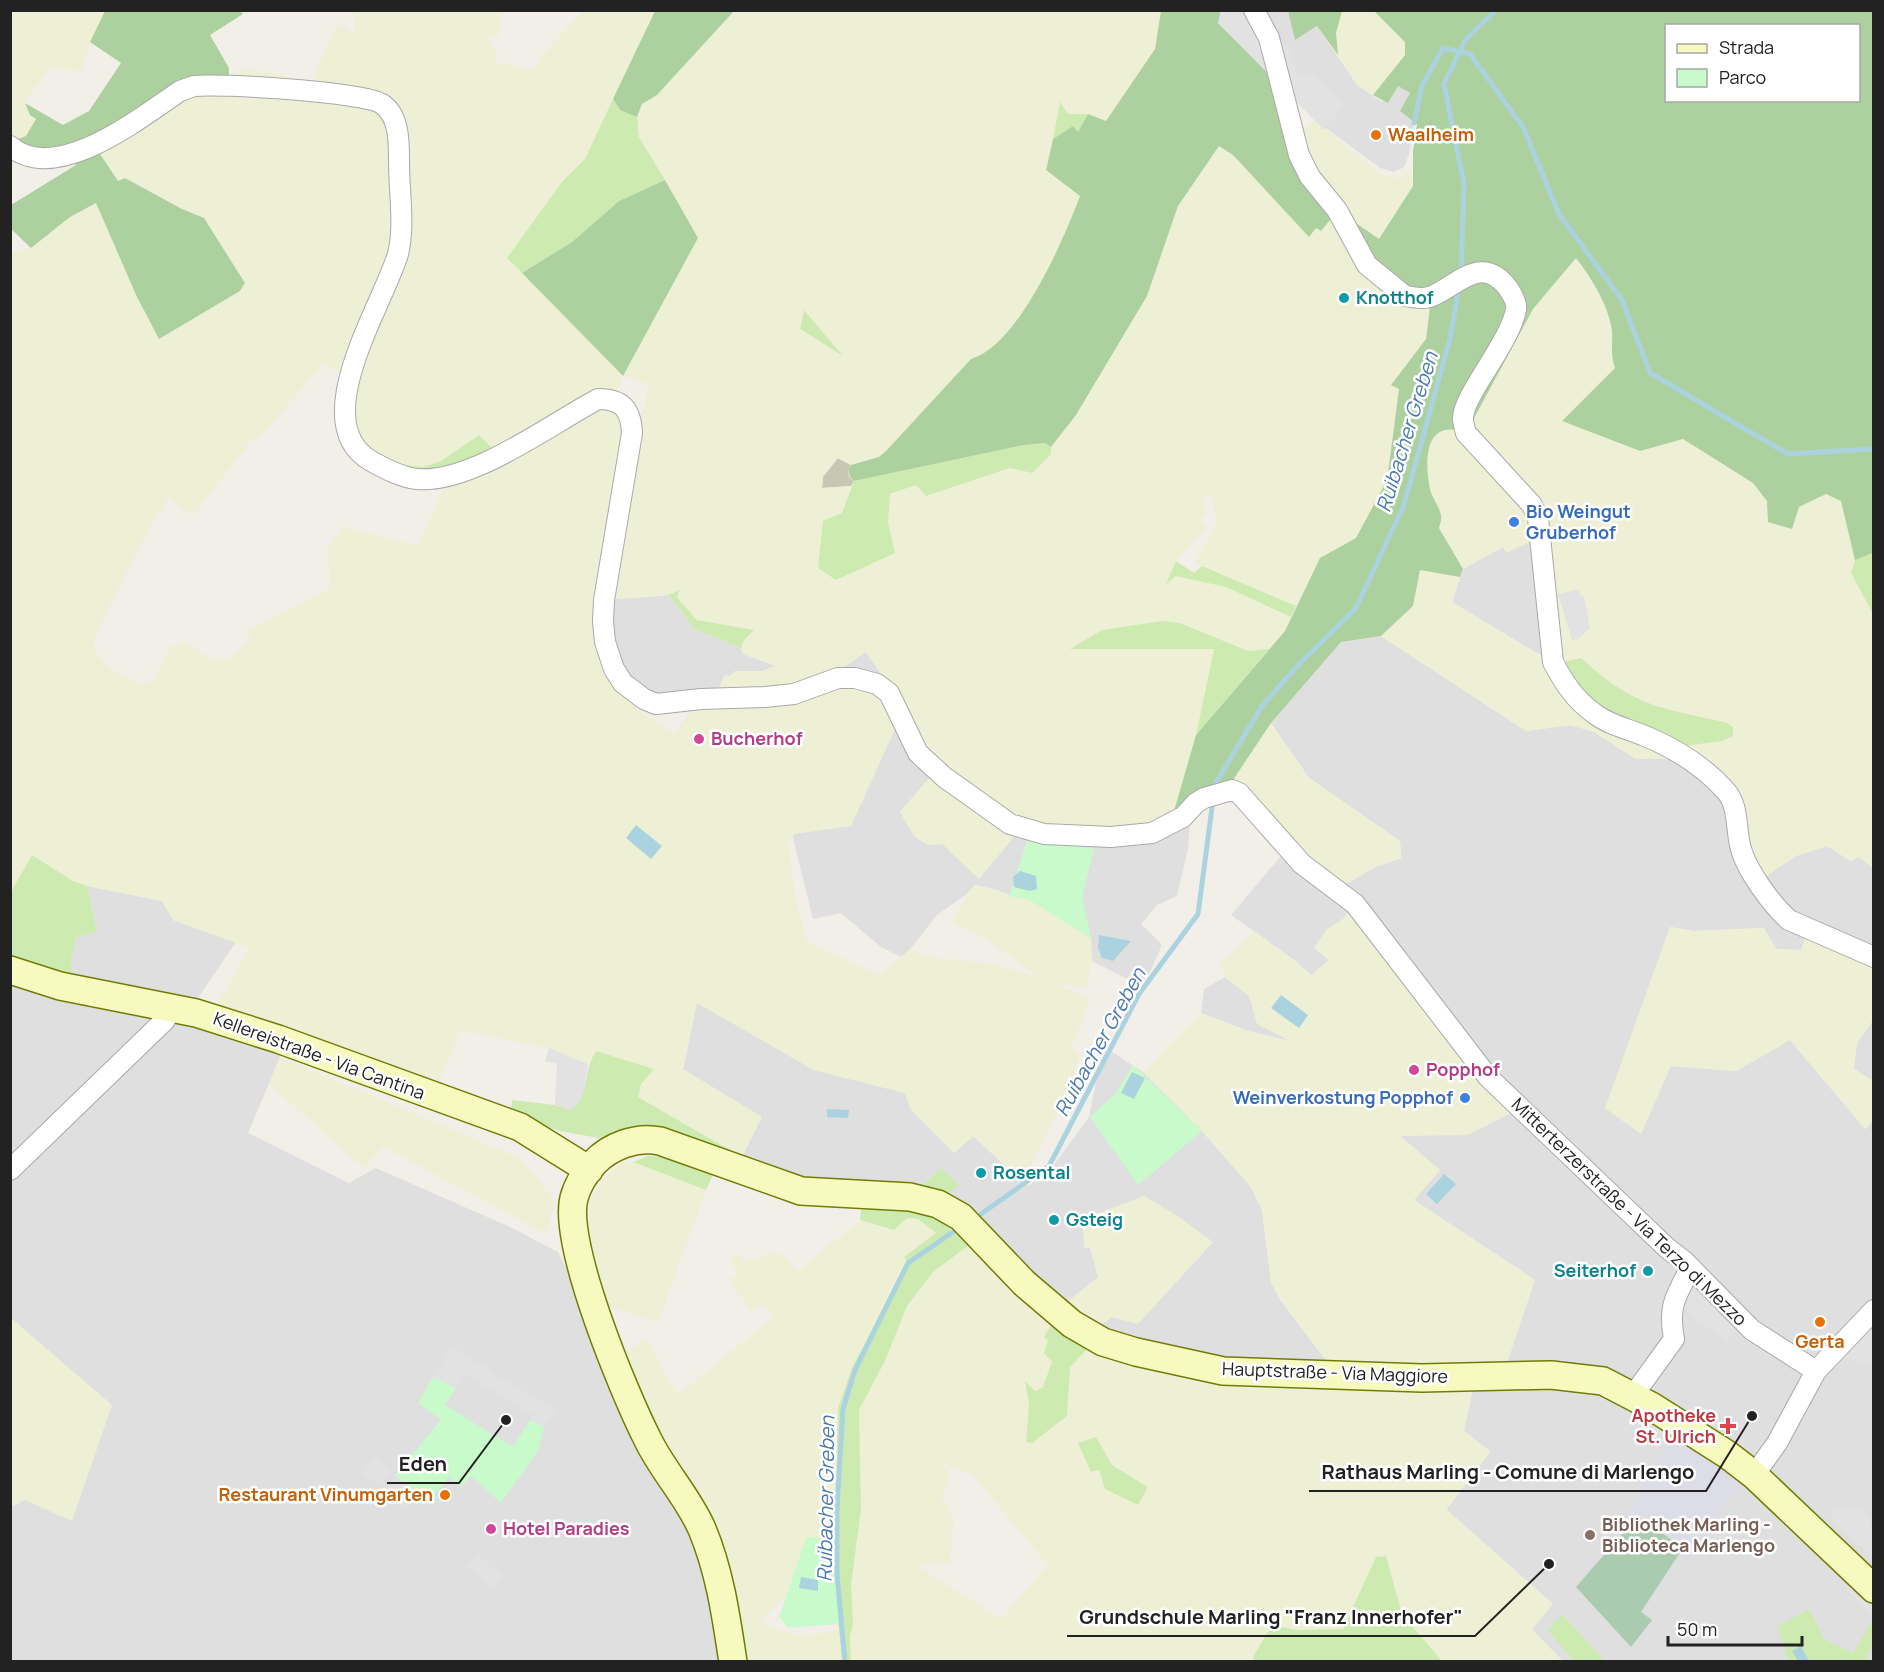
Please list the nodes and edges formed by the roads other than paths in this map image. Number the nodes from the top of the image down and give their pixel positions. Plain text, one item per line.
1 (1254, 10) edge
2 (10, 146) edge
3 (1874, 957) edge
4 (10, 970) edge
5 (172, 1007) junction
6 (594, 1163) junction
7 (10, 1170) edge
8 (1690, 1269) junction
9 (1874, 1310) edge
10 (1816, 1371) junction
11 (1632, 1397) junction
12 (1754, 1475) junction
13 (1874, 1589) edge
14 (733, 1662) edge

1 - 3 street
2 - 8 street, Mitterterzerstraße - Via Terzo di Mezzo
4 - 5 street, Kellereistraße - Via Cantina
5 - 6 street, Kellereistraße - Via Cantina
5 - 7 street
6 - 11 street, Hauptstraße - Via Maggiore
6 - 14 street
8 - 10 street, Mitterterzerstraße - Via Terzo di Mezzo
8 - 11 street
9 - 10 street
10 - 12 street
11 - 12 street, Hauptstraße - Via Maggiore
12 - 13 street, Hauptstraße - Via Maggiore

